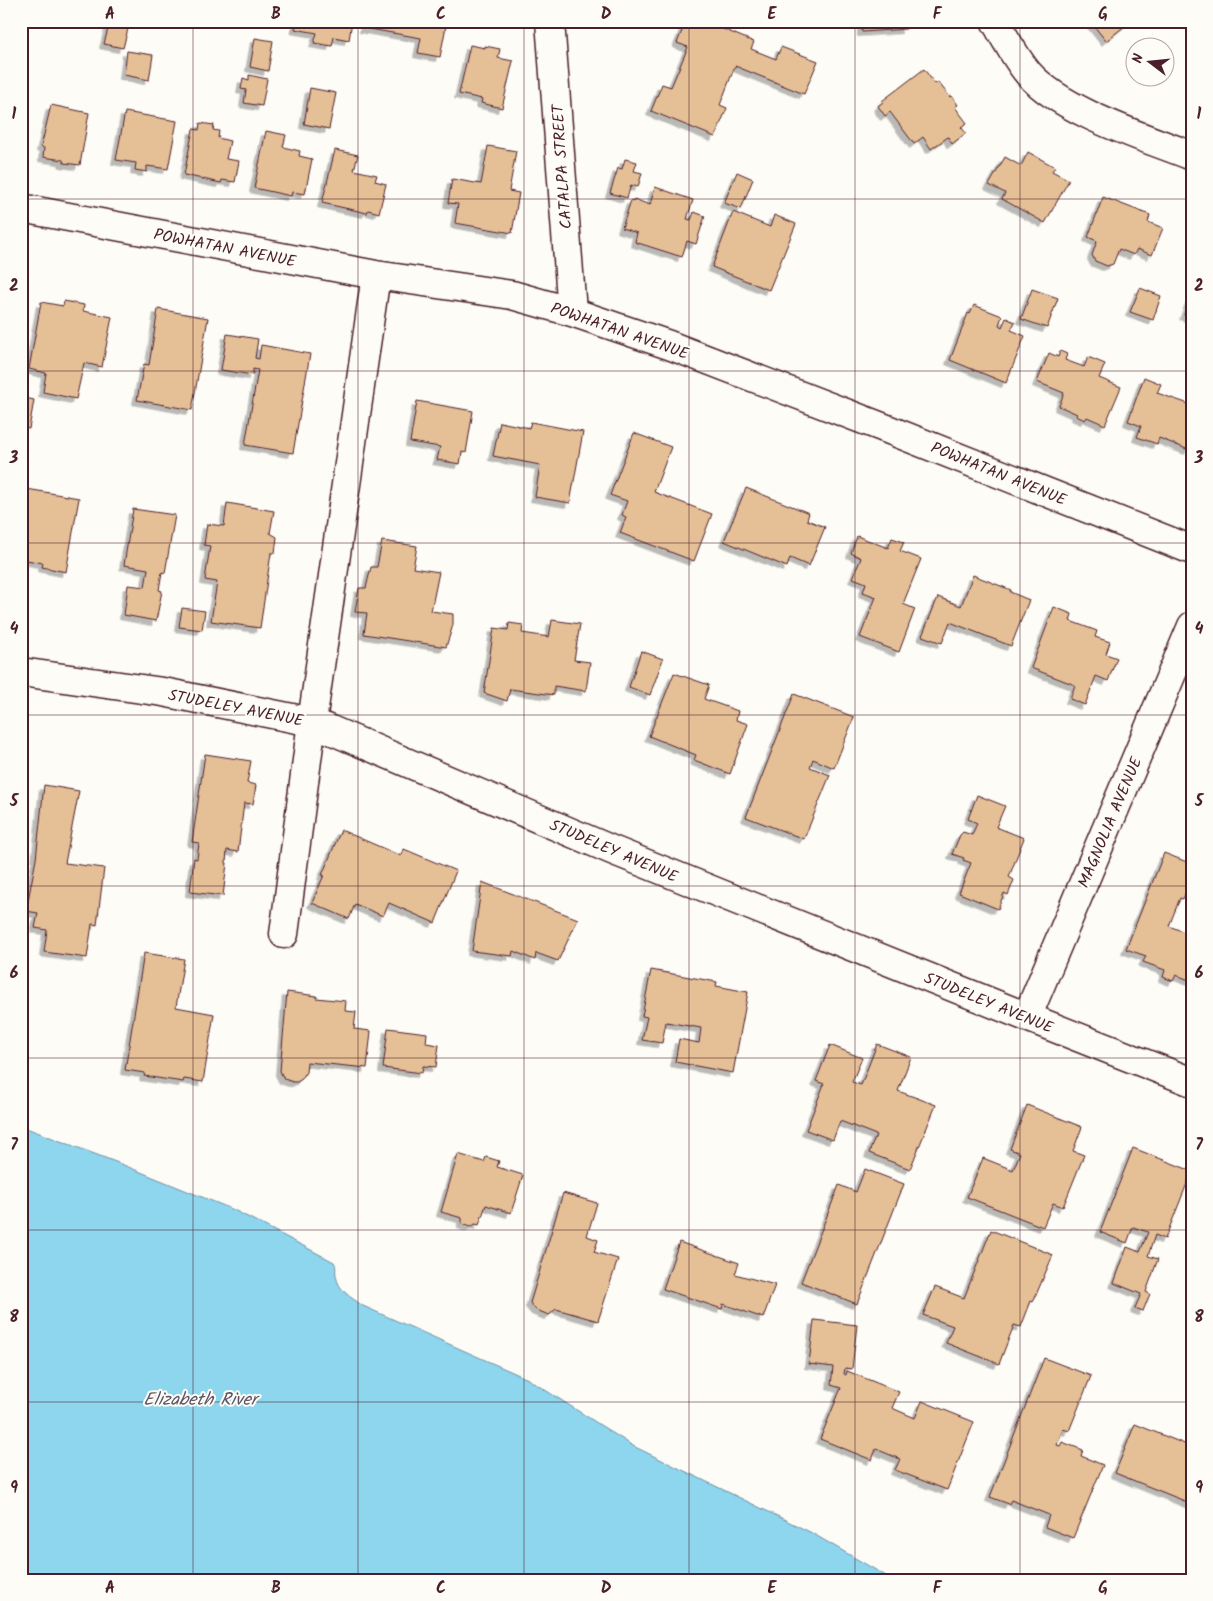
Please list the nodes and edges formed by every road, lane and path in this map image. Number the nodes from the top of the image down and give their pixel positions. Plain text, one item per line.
1 (550, 21) edge
2 (995, 21) edge
3 (1192, 156) edge
4 (21, 208) edge
5 (376, 275) junction
6 (572, 312) junction
7 (1192, 550) edge
8 (1192, 626) edge
9 (21, 672) edge
10 (312, 722) junction
11 (284, 934) dead end
12 (1027, 1018) junction
13 (1192, 1082) edge

1 - 6 street, CATALPA STREET
2 - 3 street
4 - 5 street, POWHATAN AVENUE
5 - 6 street, POWHATAN AVENUE
5 - 10 street
6 - 7 street, POWHATAN AVENUE
8 - 12 street, MAGNOLIA AVENUE
9 - 10 street, STUDELEY AVENUE
10 - 11 street
10 - 12 street, STUDELEY AVENUE
12 - 13 street, STUDELEY AVENUE

